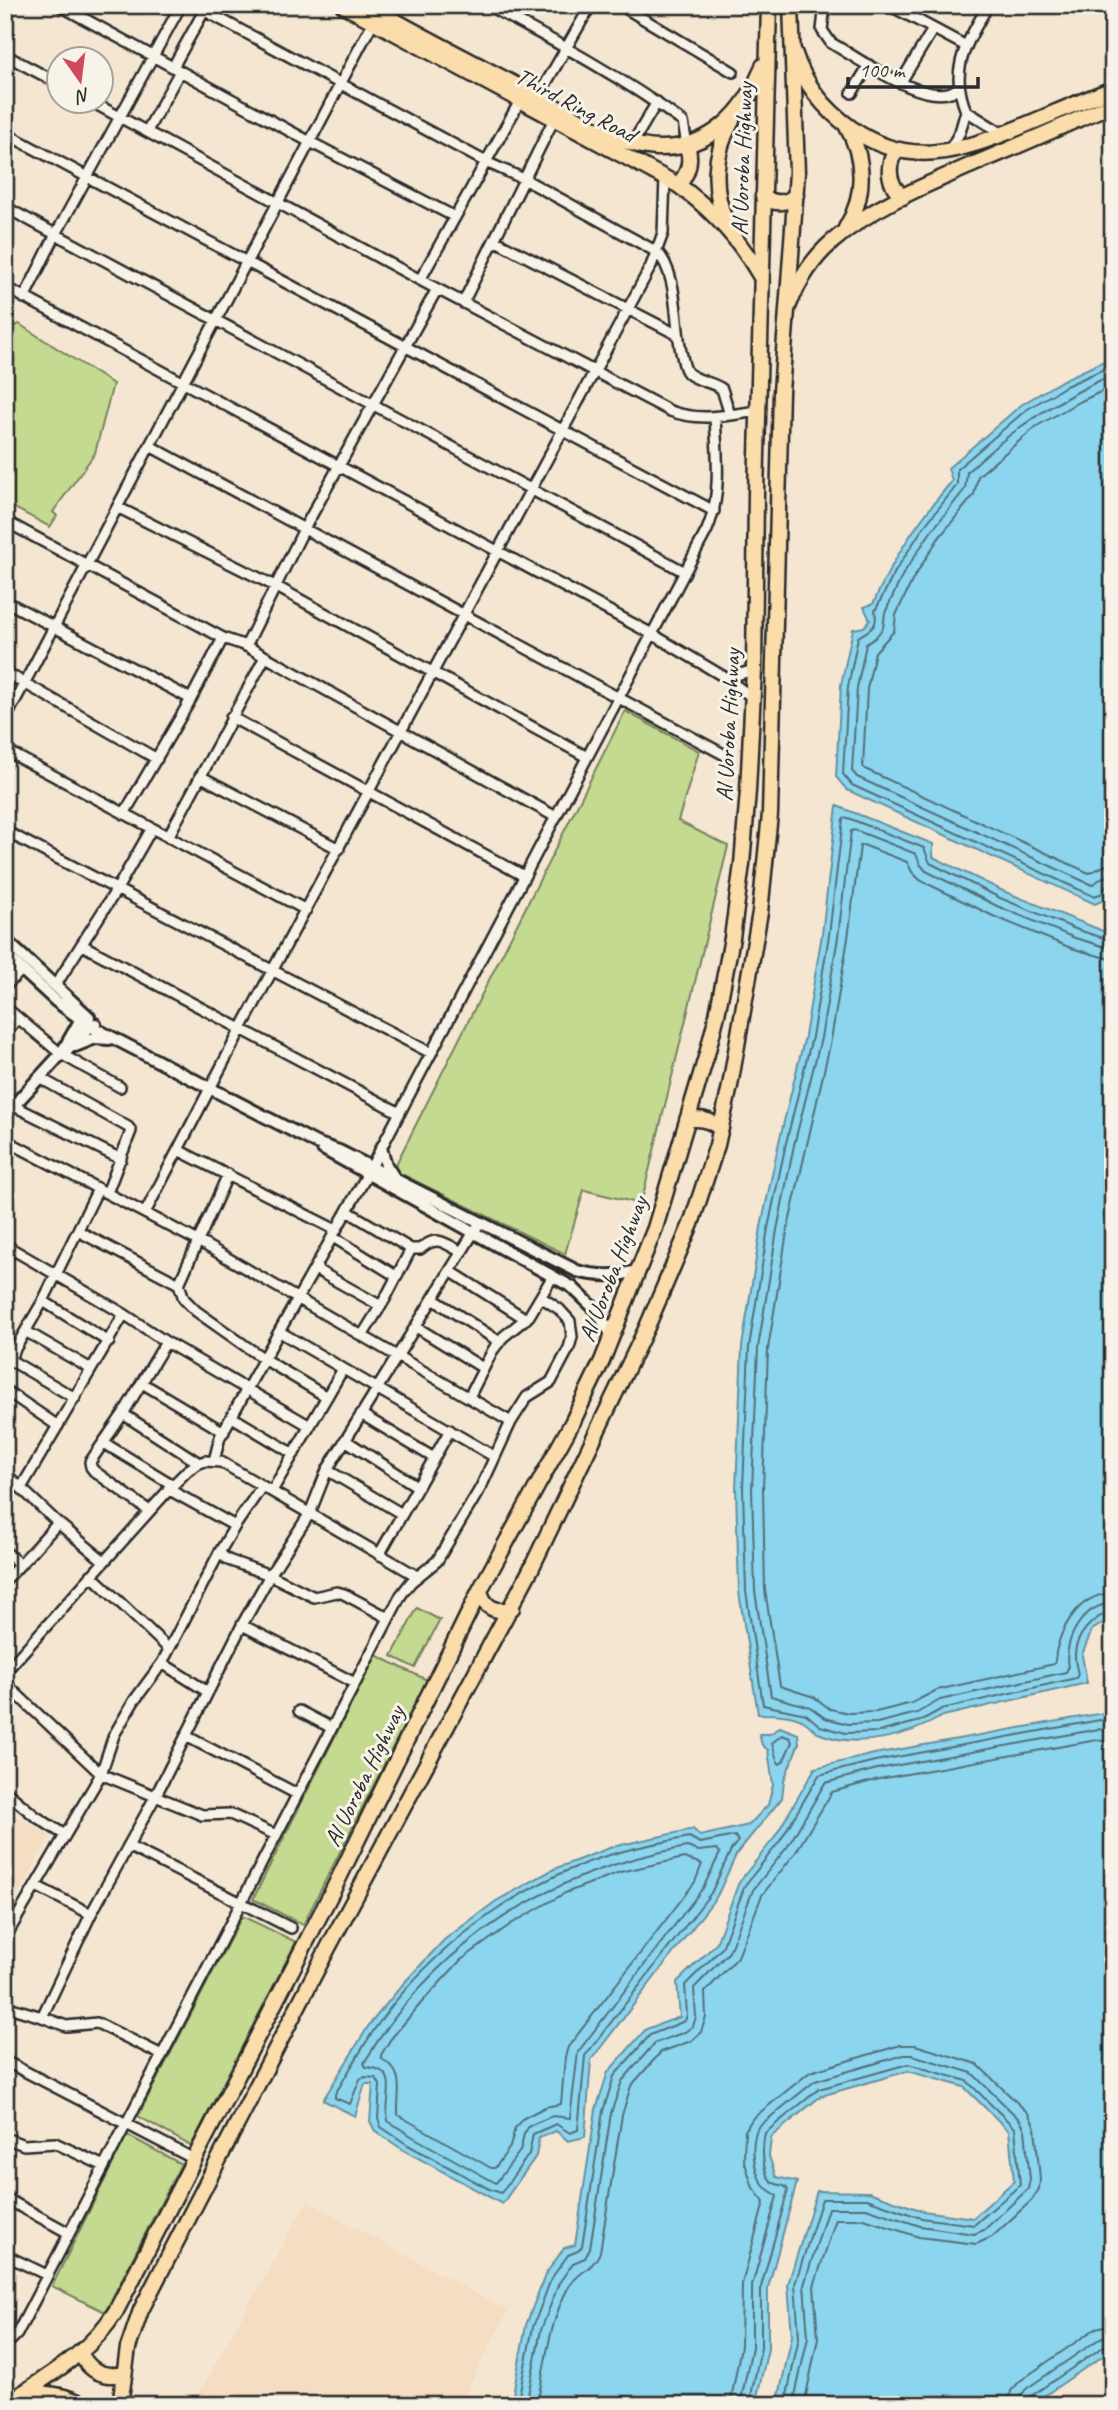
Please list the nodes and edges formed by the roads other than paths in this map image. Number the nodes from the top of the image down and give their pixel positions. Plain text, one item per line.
1 (59, 5) edge
2 (181, 5) edge
3 (194, 5) edge
4 (343, 5) edge
5 (487, 5) edge
6 (591, 5) edge
7 (620, 5) edge
8 (769, 5) edge
9 (791, 5) edge
10 (825, 5) edge
11 (889, 5) edge
12 (988, 5) edge
13 (204, 11) junction
14 (376, 11) edge
15 (933, 29) junction
16 (791, 44) junction
17 (966, 46) junction
18 (567, 48) junction
19 (768, 48) junction
20 (5, 55) edge
21 (152, 56) junction
22 (869, 65) junction
23 (176, 69) junction
24 (733, 72) dead end
25 (46, 77) edge
26 (901, 82) junction
27 (342, 83) junction
28 (959, 87) junction
29 (1113, 89) edge
30 (852, 93) dead end
31 (538, 97) junction
32 (520, 101) junction
33 (657, 102) junction
34 (1113, 104) edge
35 (966, 111) junction
36 (116, 115) edge
37 (120, 117) junction
38 (734, 117) junction
39 (554, 119) junction
40 (845, 124) junction
41 (147, 131) junction
42 (5, 133) edge
43 (1003, 134) junction
44 (310, 142) junction
45 (632, 144) junction
46 (687, 145) junction
47 (896, 150) junction
48 (949, 151) junction
49 (485, 162) junction
50 (88, 176) junction
51 (665, 177) junction
52 (524, 179) junction
53 (678, 185) junction
54 (796, 195) junction
55 (763, 196) junction
56 (902, 197) junction
57 (279, 201) junction
58 (5, 207) edge
59 (455, 217) junction
60 (730, 231) junction
61 (843, 232) junction
62 (57, 234) junction
63 (494, 240) junction
64 (657, 252) junction
65 (247, 263) junction
66 (761, 277) junction
67 (420, 280) junction
68 (5, 288) edge
69 (437, 289) junction
70 (24, 298) junction
71 (463, 303) junction
72 (787, 309) junction
73 (627, 310) junction
74 (216, 319) junction
75 (678, 335) junction
76 (405, 345) junction
77 (594, 372) junction
78 (184, 384) junction
79 (372, 404) junction
80 (758, 411) junction
81 (730, 415) junction
82 (715, 418) junction
83 (563, 430) junction
84 (150, 446) junction
85 (340, 465) junction
86 (532, 489) junction
87 (119, 508) junction
88 (714, 511) junction
89 (5, 521) edge
90 (304, 529) junction
91 (499, 551) junction
92 (86, 566) junction
93 (685, 572) junction
94 (277, 587) junction
95 (5, 601) edge
96 (465, 615) junction
97 (54, 628) junction
98 (652, 634) junction
99 (223, 638) junction
100 (246, 646) junction
101 (265, 657) junction
102 (754, 670) junction
103 (5, 672) edge
104 (434, 672) junction
105 (726, 678) junction
106 (24, 682) junction
107 (619, 698) junction
108 (753, 698) junction
109 (191, 699) junction
110 (231, 717) junction
111 (5, 720) edge
112 (403, 731) junction
113 (5, 750) edge
114 (725, 755) dead end
115 (587, 757) junction
116 (157, 759) junction
117 (200, 776) junction
118 (370, 793) junction
119 (124, 814) junction
120 (556, 817) junction
121 (152, 828) junction
122 (5, 831) edge
123 (168, 837) junction
124 (339, 849) junction
125 (524, 876) junction
126 (117, 889) junction
127 (306, 911) junction
128 (5, 940) edge
129 (82, 945) junction
130 (5, 954) edge
131 (22, 970) junction
132 (273, 971) junction
133 (5, 986) edge
134 (55, 986) junction
135 (56, 1001) junction
136 (5, 1007) edge
137 (18, 1018) junction
138 (87, 1020) junction
139 (241, 1029) junction
140 (5, 1033) edge
141 (117, 1041) junction
142 (70, 1045) junction
143 (61, 1054) junction
144 (431, 1054) junction
145 (40, 1078) junction
146 (120, 1087) dead end
147 (210, 1088) junction
148 (14, 1106) junction
149 (400, 1113) junction
150 (5, 1115) edge
151 (687, 1120) junction
152 (721, 1129) junction
153 (5, 1140) edge
154 (381, 1148) junction
155 (178, 1150) junction
156 (121, 1159) junction
157 (369, 1171) junction
158 (228, 1174) junction
159 (395, 1180) junction
160 (103, 1191) junction
161 (347, 1211) junction
162 (145, 1213) junction
163 (477, 1228) junction
164 (78, 1231) junction
165 (335, 1233) junction
166 (198, 1241) junction
167 (9, 1247) edge
168 (411, 1249) junction
169 (462, 1252) junction
170 (5, 1260) edge
171 (315, 1269) junction
172 (640, 1270) junction
173 (450, 1271) junction
174 (56, 1276) junction
175 (396, 1276) junction
176 (554, 1276) junction
177 (178, 1284) junction
178 (541, 1297) junction
179 (298, 1298) junction
180 (433, 1299) junction
181 (43, 1301) junction
182 (381, 1307) junction
183 (124, 1314) junction
184 (527, 1319) junction
185 (416, 1326) junction
186 (27, 1332) junction
187 (280, 1332) junction
188 (362, 1336) junction
189 (613, 1337) junction
190 (109, 1342) junction
191 (166, 1342) junction
192 (500, 1342) junction
193 (397, 1357) junction
194 (264, 1359) junction
195 (7, 1363) edge
196 (343, 1368) junction
197 (484, 1368) junction
198 (91, 1369) junction
199 (142, 1382) junction
200 (377, 1388) junction
201 (247, 1389) junction
202 (5, 1390) edge
203 (327, 1397) junction
204 (469, 1397) junction
205 (75, 1398) junction
206 (123, 1414) junction
207 (361, 1414) junction
208 (232, 1417) junction
209 (511, 1422) junction
210 (58, 1426) junction
211 (310, 1426) junction
212 (450, 1430) junction
213 (223, 1432) junction
214 (345, 1440) junction
215 (104, 1443) junction
216 (294, 1454) junction
217 (495, 1457) junction
218 (434, 1458) junction
219 (214, 1461) junction
220 (199, 1463) junction
221 (327, 1470) junction
222 (7, 1478) edge
223 (262, 1486) junction
224 (170, 1487) junction
225 (418, 1487) junction
226 (21, 1488) junction
227 (272, 1491) junction
228 (148, 1510) junction
229 (310, 1513) junction
230 (402, 1514) junction
231 (58, 1523) junction
232 (235, 1526) junction
233 (5, 1551) edge
234 (219, 1553) junction
235 (379, 1555) junction
236 (104, 1561) junction
237 (20, 1565) junction
238 (91, 1575) junction
239 (270, 1576) junction
240 (417, 1576) junction
241 (5, 1581) edge
242 (480, 1590) junction
243 (512, 1608) junction
244 (389, 1618) junction
245 (243, 1625) junction
246 (169, 1649) junction
247 (162, 1663) junction
248 (5, 1672) edge
249 (355, 1683) junction
250 (5, 1684) edge
251 (208, 1692) junction
252 (299, 1711) dead end
253 (332, 1728) junction
254 (186, 1736) junction
255 (102, 1774) junction
256 (5, 1791) edge
257 (297, 1794) junction
258 (155, 1797) junction
259 (65, 1835) junction
260 (276, 1835) junction
261 (128, 1846) junction
262 (36, 1886) junction
263 (241, 1903) junction
264 (91, 1914) junction
265 (291, 1928) dead end
266 (5, 1938) edge
267 (5, 2006) edge
268 (42, 2017) junction
269 (162, 2055) junction
270 (5, 2061) edge
271 (127, 2123) junction
272 (5, 2138) edge
273 (194, 2159) junction
274 (104, 2166) junction
275 (5, 2198) edge
276 (69, 2232) junction
277 (5, 2255) edge
278 (47, 2275) junction
279 (5, 2342) edge
280 (81, 2354) junction
281 (123, 2374) junction
282 (9, 2399) edge
283 (84, 2405) edge
284 (120, 2405) edge

1 - 21 street
2 - 21 street
3 - 13 street
4 - 14 main road, Third Ring Road
5 - 18 street
6 - 18 street
7 - 24 street
8 - 19 main road, Al Uoroba Highway
9 - 16 main road, Al Uoroba Highway
10 - 22 street
11 - 15 street
12 - 17 street
13 - 23 street
13 - 27 street
14 - 27 street
14 - 31 main road, Third Ring Road
14 - 32 main road, Third Ring Road
15 - 17 street
15 - 26 street
16 - 40 main road
16 - 54 main road, Al Uoroba Highway
17 - 28 street
18 - 31 street
18 - 33 street
19 - 38 main road, Third Ring Road
19 - 55 main road, Al Uoroba Highway
20 - 25 street
21 - 23 street
21 - 37 street
22 - 26 street
22 - 30 street
23 - 41 street
23 - 44 street
26 - 28 street
27 - 44 street
27 - 49 street
28 - 35 street
29 - 43 main road
31 - 45 main road, Third Ring Road
32 - 39 main road, Third Ring Road
32 - 49 street
33 - 45 street
33 - 46 street
34 - 56 main road
35 - 43 street
35 - 48 street
36 - 37 street
37 - 41 street
37 - 50 street
38 - 46 main road, Third Ring Road
38 - 60 main road
39 - 51 main road, Third Ring Road
39 - 52 street
40 - 47 main road
40 - 61 main road
41 - 57 street
42 - 50 street
43 - 48 main road
44 - 57 street
44 - 59 street
45 - 46 main road, Third Ring Road
46 - 53 main road
47 - 48 main road
47 - 56 main road
49 - 52 street
49 - 59 street
50 - 62 street
50 - 65 street
51 - 53 main road, Third Ring Road
51 - 64 street
52 - 63 street
52 - 64 street
53 - 60 main road, Third Ring Road
54 - 55 main road
54 - 72 main road, Al Uoroba Highway
55 - 66 main road, Al Uoroba Highway
56 - 61 main road
57 - 65 street
57 - 67 street
58 - 62 street
59 - 67 street
60 - 66 main road, Third Ring Road
61 - 72 main road
62 - 70 street
62 - 74 street
63 - 71 street
63 - 73 street
64 - 73 street
64 - 75 street
65 - 74 street
65 - 76 street
66 - 80 main road, Al Uoroba Highway
67 - 69 street
68 - 70 street
69 - 71 street
69 - 76 street
70 - 78 street
71 - 77 street
72 - 152 main road, Al Uoroba Highway
73 - 75 street
73 - 77 street
74 - 78 street
74 - 79 street
75 - 81 street
76 - 79 street
76 - 83 street
77 - 82 street
77 - 83 street
78 - 84 street
78 - 85 street
79 - 85 street
79 - 86 street
80 - 81 street
80 - 102 main road, Al Uoroba Highway
81 - 82 street
82 - 88 street
83 - 86 street
83 - 88 street
84 - 87 street
84 - 90 street
85 - 90 street
85 - 91 street
86 - 91 street
86 - 93 street
87 - 92 street
87 - 94 street
88 - 93 street
89 - 92 street
90 - 94 street
90 - 96 street
91 - 96 street
91 - 98 street
92 - 97 street
92 - 99 street
93 - 98 street
94 - 100 street
94 - 104 street
95 - 97 street
96 - 104 street
96 - 107 street
97 - 106 street
97 - 109 street
98 - 105 street
98 - 107 street
99 - 100 street
99 - 109 street
100 - 101 street
101 - 110 street
101 - 112 street
102 - 105 street
102 - 108 main road, Al Uoroba Highway
103 - 106 street
104 - 112 street
104 - 115 street
105 - 108 street
106 - 111 street
106 - 116 street
107 - 114 street
107 - 115 street
108 - 151 main road, Al Uoroba Highway
109 - 116 street
110 - 117 street
110 - 118 street
112 - 118 street
112 - 120 street
113 - 119 street
115 - 120 street
116 - 119 street
117 - 123 street
117 - 124 street
118 - 124 street
118 - 125 street
119 - 121 street
120 - 125 street
121 - 123 street
121 - 126 street
122 - 126 street
123 - 127 street
124 - 127 street
125 - 144 street
126 - 129 street
126 - 132 street
127 - 132 street
128 - 134 street
129 - 134 street
129 - 139 street
130 - 131 street
131 - 133 street
131 - 135 street
132 - 139 street
132 - 144 street
134 - 138 street
135 - 138 street
135 - 142 street
136 - 137 street
137 - 140 street
137 - 143 street
138 - 141 street
138 - 142 street
139 - 147 street
139 - 149 street
141 - 142 street
141 - 147 street
142 - 143 street
143 - 145 street
143 - 146 street
144 - 149 street
145 - 148 street
145 - 156 street
147 - 155 street
147 - 157 street
148 - 150 street
148 - 156 street
149 - 154 street
151 - 152 main road
151 - 172 main road, Al Uoroba Highway
152 - 243 main road, Al Uoroba Highway
153 - 160 street
154 - 157 street
154 - 159 street
155 - 158 street
155 - 162 street
156 - 160 street
157 - 159 street
157 - 161 street
157 - 163 street
158 - 165 street
158 - 166 street
159 - 163 street
160 - 162 street
160 - 164 street
161 - 165 street
161 - 168 street
162 - 166 street
163 - 169 street
163 - 172 street
163 - 176 street
164 - 174 street
164 - 177 street
165 - 171 street
165 - 175 street
166 - 177 street
166 - 179 street
167 - 170 street
167 - 174 street
168 - 169 street
168 - 175 street
169 - 173 street
171 - 179 street
171 - 182 street
172 - 189 main road, Al Uoroba Highway
173 - 180 street
173 - 184 street
174 - 181 street
174 - 183 street
175 - 182 street
176 - 178 street
176 - 189 street
177 - 194 street
178 - 184 street
178 - 209 street
179 - 187 street
179 - 188 street
180 - 185 street
180 - 192 street
181 - 186 street
181 - 190 street
182 - 188 street
183 - 190 street
183 - 191 street
184 - 192 street
185 - 193 street
185 - 197 street
186 - 195 street
186 - 198 street
187 - 194 street
187 - 196 street
188 - 193 street
189 - 242 main road, Al Uoroba Highway
190 - 198 street
191 - 199 street
191 - 201 street
192 - 197 street
193 - 200 street
193 - 204 street
194 - 201 street
194 - 203 street
195 - 205 street
196 - 200 street
196 - 203 street
197 - 204 street
198 - 205 street
199 - 206 street
199 - 213 street
200 - 207 street
200 - 212 street
201 - 208 street
201 - 211 street
202 - 210 street
203 - 211 street
204 - 209 street
205 - 210 street
206 - 215 street
206 - 220 street
207 - 214 street
207 - 218 street
208 - 213 street
208 - 216 street
209 - 217 street
210 - 226 street
211 - 216 street
212 - 217 street
212 - 218 street
213 - 219 street
214 - 221 street
214 - 225 street
215 - 224 street
215 - 228 street
216 - 227 street
217 - 240 street
218 - 225 street
219 - 220 street
219 - 223 street
220 - 224 street
221 - 229 street
221 - 230 street
222 - 226 street
223 - 227 street
223 - 232 street
224 - 228 street
224 - 232 street
225 - 230 street
226 - 231 street
227 - 229 street
228 - 236 street
229 - 235 street
229 - 239 street
230 - 235 street
231 - 236 street
231 - 237 street
232 - 234 street
233 - 237 street
234 - 239 street
234 - 246 street
235 - 240 street
236 - 238 street
237 - 241 street
238 - 246 street
238 - 248 street
239 - 244 street
239 - 245 street
240 - 244 street
242 - 243 main road
242 - 273 main road, Al Uoroba Highway
243 - 281 main road, Al Uoroba Highway
244 - 249 street
245 - 249 street
245 - 251 street
246 - 247 street
247 - 251 street
247 - 255 street
249 - 253 street
250 - 255 street
251 - 254 street
252 - 253 street
253 - 257 street
254 - 257 street
254 - 258 street
255 - 258 street
255 - 259 street
256 - 259 street
257 - 260 street
258 - 260 street
258 - 261 street
259 - 262 street
260 - 263 street
261 - 263 street
261 - 264 street
262 - 264 street
262 - 266 street
263 - 265 street
263 - 269 street
264 - 268 street
267 - 268 street
268 - 269 street
269 - 271 street
270 - 271 street
271 - 273 street
271 - 274 street
272 - 274 street
273 - 280 main road, Al Uoroba Highway
274 - 276 street
275 - 276 street
276 - 278 street
277 - 278 street
278 - 279 street
280 - 281 main road
280 - 282 main road, Al Uoroba Highway
281 - 284 main road, Al Uoroba Highway
282 - 283 main road

